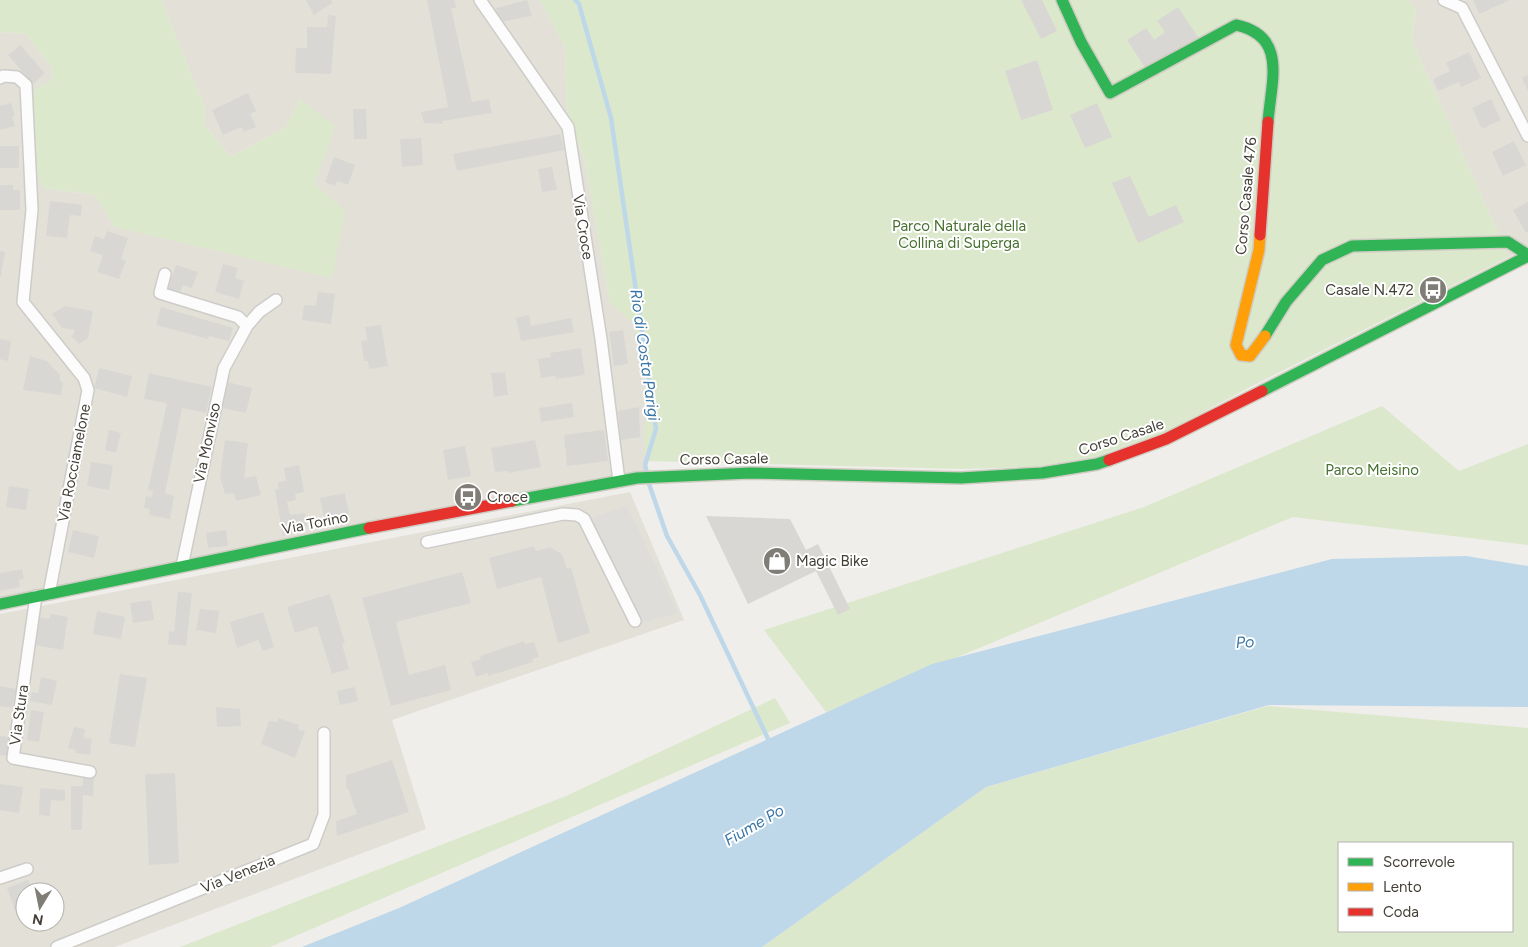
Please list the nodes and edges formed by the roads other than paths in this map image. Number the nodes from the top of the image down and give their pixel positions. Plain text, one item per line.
1 (480, 0) edge
2 (1062, 0) edge
3 (1444, 0) edge
4 (0, 78) edge
5 (1528, 136) edge
6 (1528, 256) edge
7 (165, 274) dead end
8 (276, 300) dead end
9 (247, 326) junction
10 (637, 478) joint
11 (619, 481) junction
12 (475, 508) junction
13 (480, 530) junction
14 (427, 542) dead end
15 (182, 566) junction
16 (48, 594) junction
17 (36, 596) junction
18 (0, 604) edge
19 (635, 621) dead end
20 (324, 733) dead end
21 (90, 772) dead end
22 (27, 869) dead end
23 (0, 878) edge
24 (57, 947) edge

1 - 11 street, Via Croce
2 - 6 main road, Corso Casale 476
3 - 5 street
4 - 16 street, Via Rocciamelone
6 - 10 main road, Corso Casale
7 - 9 street
8 - 9 street, Via Monviso
9 - 15 street, Via Monviso
10 - 11 main road, Via Torino
11 - 12 main road, Via Torino
12 - 13 street
12 - 15 main road, Via Torino
13 - 14 street
13 - 19 street
15 - 16 main road, Via Torino
16 - 17 main road, Via Torino
17 - 18 main road, Via Torino
17 - 21 street, Via Stura
20 - 24 street, Via Venezia
22 - 23 street

